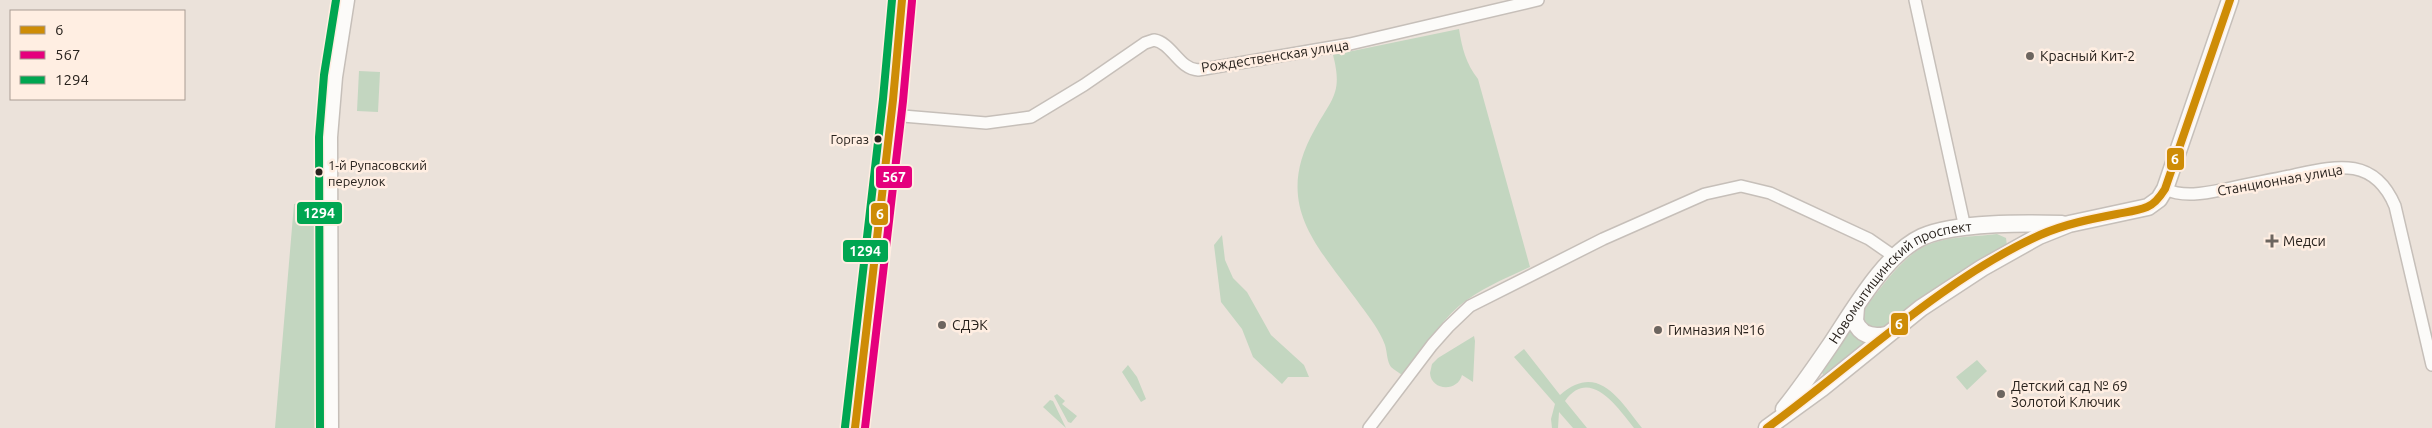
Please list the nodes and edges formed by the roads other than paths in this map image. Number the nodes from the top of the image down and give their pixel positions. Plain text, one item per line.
1 (346, 0) edge
2 (902, 0) edge
3 (1538, 0) edge
4 (1914, 0) edge
5 (2230, 0) edge
6 (891, 115) junction
7 (2165, 189) junction
8 (2069, 224) junction
9 (1994, 225) junction
10 (1965, 228) junction
11 (2010, 252) junction
12 (1895, 257) junction
13 (1856, 306) junction
14 (1886, 335) junction
15 (2432, 365) edge
16 (1773, 426) edge
17 (330, 428) edge
18 (855, 428) edge
19 (1369, 428) edge

1 - 17 main road
2 - 6 main road
3 - 6 street, Рождественская улица
4 - 10 street
5 - 7 main road
6 - 18 main road
7 - 8 main road, Новомытищинский проспект
7 - 15 street, Станционная улица
8 - 9 main road, Новомытищинский проспект
8 - 11 main road, Новомытищинский проспект
9 - 10 main road, Новомытищинский проспект
9 - 11 main road
10 - 12 main road, Новомытищинский проспект
11 - 14 main road, Новомытищинский проспект
12 - 13 main road, Новомытищинский проспект
12 - 19 street
13 - 14 main road
13 - 16 main road, Новомытищинский проспект
14 - 16 main road, Новомытищинский проспект

